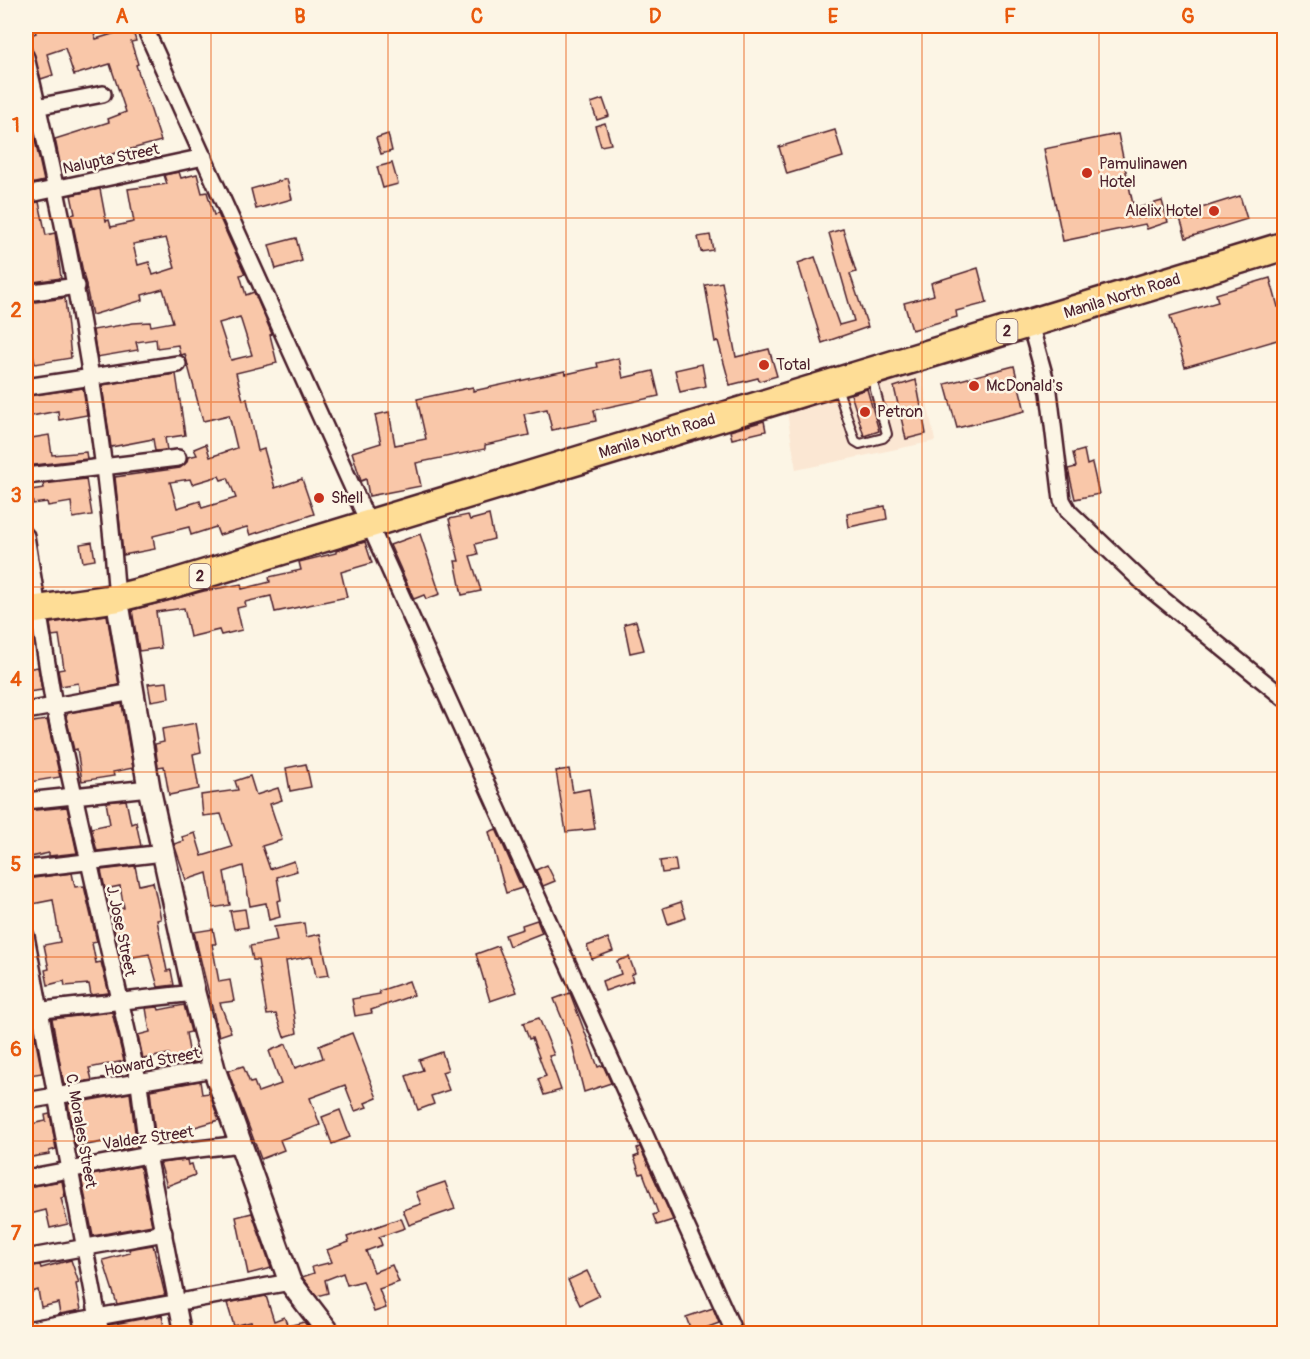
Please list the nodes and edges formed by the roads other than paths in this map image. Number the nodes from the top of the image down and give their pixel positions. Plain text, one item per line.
1 (144, 26) edge
2 (26, 57) edge
3 (103, 94) dead end
4 (31, 108) edge
5 (204, 157) junction
6 (56, 189) junction
7 (26, 195) edge
8 (1284, 246) edge
9 (77, 286) junction
10 (26, 293) edge
11 (1030, 324) junction
12 (178, 364) dead end
13 (871, 373) junction
14 (91, 378) junction
15 (836, 384) junction
16 (26, 387) edge
17 (178, 458) dead end
18 (104, 468) junction
19 (26, 476) edge
20 (370, 525) junction
21 (26, 536) edge
22 (117, 598) junction
23 (32, 610) edge
24 (133, 692) junction
25 (1284, 698) edge
26 (54, 706) junction
27 (26, 711) edge
28 (148, 788) junction
29 (75, 796) junction
30 (26, 801) edge
31 (163, 853) junction
32 (88, 864) junction
33 (26, 869) edge
34 (26, 936) edge
35 (194, 993) junction
36 (118, 1002) junction
37 (33, 1011) edge
38 (214, 1069) junction
39 (139, 1084) junction
40 (57, 1097) junction
41 (26, 1101) edge
42 (241, 1144) junction
43 (148, 1155) junction
44 (70, 1169) junction
45 (26, 1178) edge
46 (165, 1233) junction
47 (84, 1247) junction
48 (26, 1258) edge
49 (290, 1282) junction
50 (178, 1303) junction
51 (97, 1317) junction
52 (26, 1330) edge
53 (101, 1334) edge
54 (183, 1334) edge
55 (330, 1334) edge
56 (735, 1334) edge

1 - 5 street
2 - 4 street
3 - 4 street
4 - 6 street
5 - 6 street, Nalupta Street
5 - 20 street
6 - 7 street, Nalupta Street
6 - 9 street
8 - 11 highway, Manila North Road / 2
9 - 10 street
9 - 14 street
11 - 13 highway, Manila North Road / 2
11 - 25 street
12 - 14 street
13 - 15 highway, Manila North Road / 2
13 - 15 lane
14 - 16 street
14 - 18 street
15 - 20 highway, Manila North Road / 2
17 - 18 street
18 - 19 street
18 - 22 street
20 - 22 highway, Manila North Road / 2
20 - 56 street
21 - 23 street, J. Jose Street
22 - 23 highway, Manila North Road / 2
22 - 24 main road
23 - 26 street, J. Jose Street
24 - 26 street
24 - 28 main road
26 - 27 street
26 - 29 street, J. Jose Street
28 - 29 street
28 - 31 main road
29 - 30 street
29 - 32 street, J. Jose Street
31 - 32 street
31 - 35 main road
32 - 33 street
32 - 36 street, J. Jose Street
34 - 37 street, C. Morales Street
35 - 36 street
35 - 38 main road
36 - 37 street
36 - 39 street, J. Jose Street
37 - 40 street, C. Morales Street
38 - 39 street, Howard Street
38 - 42 main road
39 - 40 street, Howard Street
39 - 43 street, J. Jose Street
40 - 41 street, Howard Street
40 - 44 street, C. Morales Street
42 - 43 street, Valdez Street
42 - 49 main road
43 - 44 street, Valdez Street
43 - 46 street, J. Jose Street
44 - 45 street, Valdez Street
44 - 47 street, C. Morales Street
46 - 47 street
46 - 50 street, J. Jose Street
47 - 48 street
47 - 51 street, C. Morales Street
49 - 50 street
49 - 55 main road
50 - 51 street
50 - 54 street, J. Jose Street
51 - 52 street
51 - 53 street, C. Morales Street

